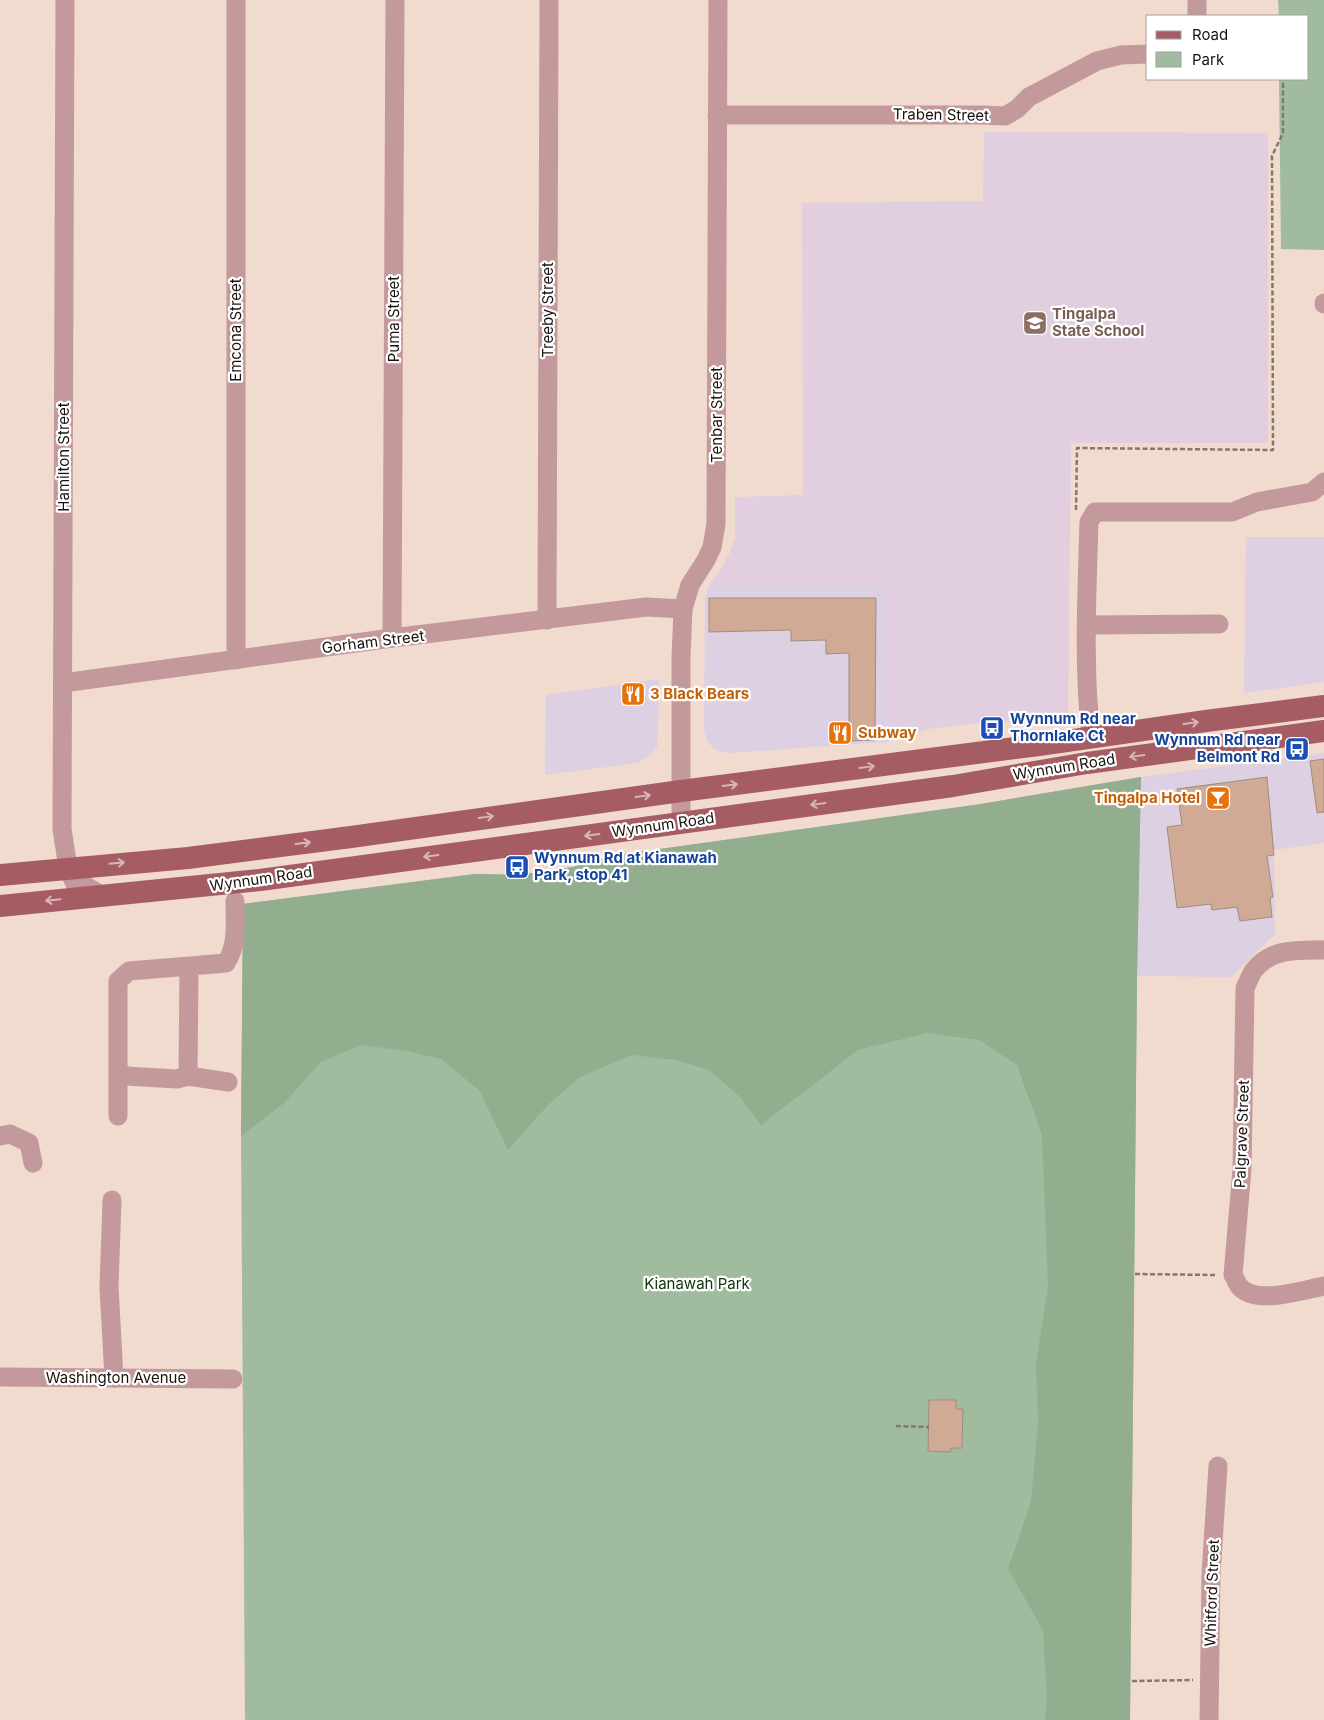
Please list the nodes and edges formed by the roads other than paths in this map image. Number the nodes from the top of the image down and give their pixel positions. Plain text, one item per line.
1 (65, 0) edge
2 (236, 0) edge
3 (395, 0) edge
4 (548, 0) edge
5 (718, 0) edge
6 (1197, 0) edge
7 (1197, 15) edge
8 (1146, 54) edge
9 (718, 115) junction
10 (1324, 482) edge
11 (683, 609) junction
12 (547, 620) junction
13 (1220, 624) dead end
14 (1087, 633) junction
15 (392, 638) junction
16 (236, 660) junction
17 (63, 683) junction
18 (1324, 698) edge
19 (1324, 706) edge
20 (1264, 713) junction
21 (1324, 731) edge
22 (1091, 737) junction
23 (681, 791) junction
24 (681, 823) junction
25 (351, 837) junction
26 (377, 863) junction
27 (68, 868) junction
28 (0, 875) edge
29 (101, 895) junction
30 (235, 901) dead end
31 (0, 906) edge
32 (1324, 950) edge
33 (189, 966) junction
34 (118, 1070) junction
35 (188, 1076) junction
36 (228, 1082) dead end
37 (118, 1116) dead end
38 (0, 1136) edge
39 (33, 1163) dead end
40 (108, 1202) dead end
41 (1324, 1286) edge
42 (0, 1378) edge
43 (106, 1378) junction
44 (233, 1379) dead end
45 (1218, 1466) dead end
46 (1210, 1720) edge

1 - 17 street, Hamilton Street
2 - 16 street, Emcona Street
3 - 15 street, Puma Street
4 - 12 street, Treeby Street
5 - 9 street, Tenbar Street
6 - 7 street
8 - 9 street, Traben Street
9 - 11 street, Tenbar Street
10 - 14 street
11 - 12 street, Gorham Street
11 - 23 street, Tenbar Street
12 - 15 street, Gorham Street
13 - 14 street
14 - 22 street
15 - 16 street, Gorham Street
16 - 17 street, Gorham Street
17 - 27 street, Hamilton Street
18 - 20 main road
19 - 20 main road, Wynnum Road
22 -> 20 main road, Wynnum Road
21 -> 24 main road, Wynnum Road
23 -> 22 main road, Wynnum Road
23 - 24 street, Tenbar Street
25 -> 23 main road, Wynnum Road
24 -> 26 main road, Wynnum Road
25 - 26 main road
27 -> 25 main road, Wynnum Road
26 - 29 main road, Wynnum Road
27 - 28 main road, Wynnum Road
27 - 29 street
29 -> 31 main road, Wynnum Road
30 - 33 street
32 - 41 street, Palgrave Street
33 - 34 street
33 - 35 street
34 - 35 street
34 - 37 street
35 - 36 street
38 - 39 street
40 - 43 street
42 - 43 street, Washington Avenue
43 - 44 street, Washington Avenue
45 - 46 street, Whitford Street

